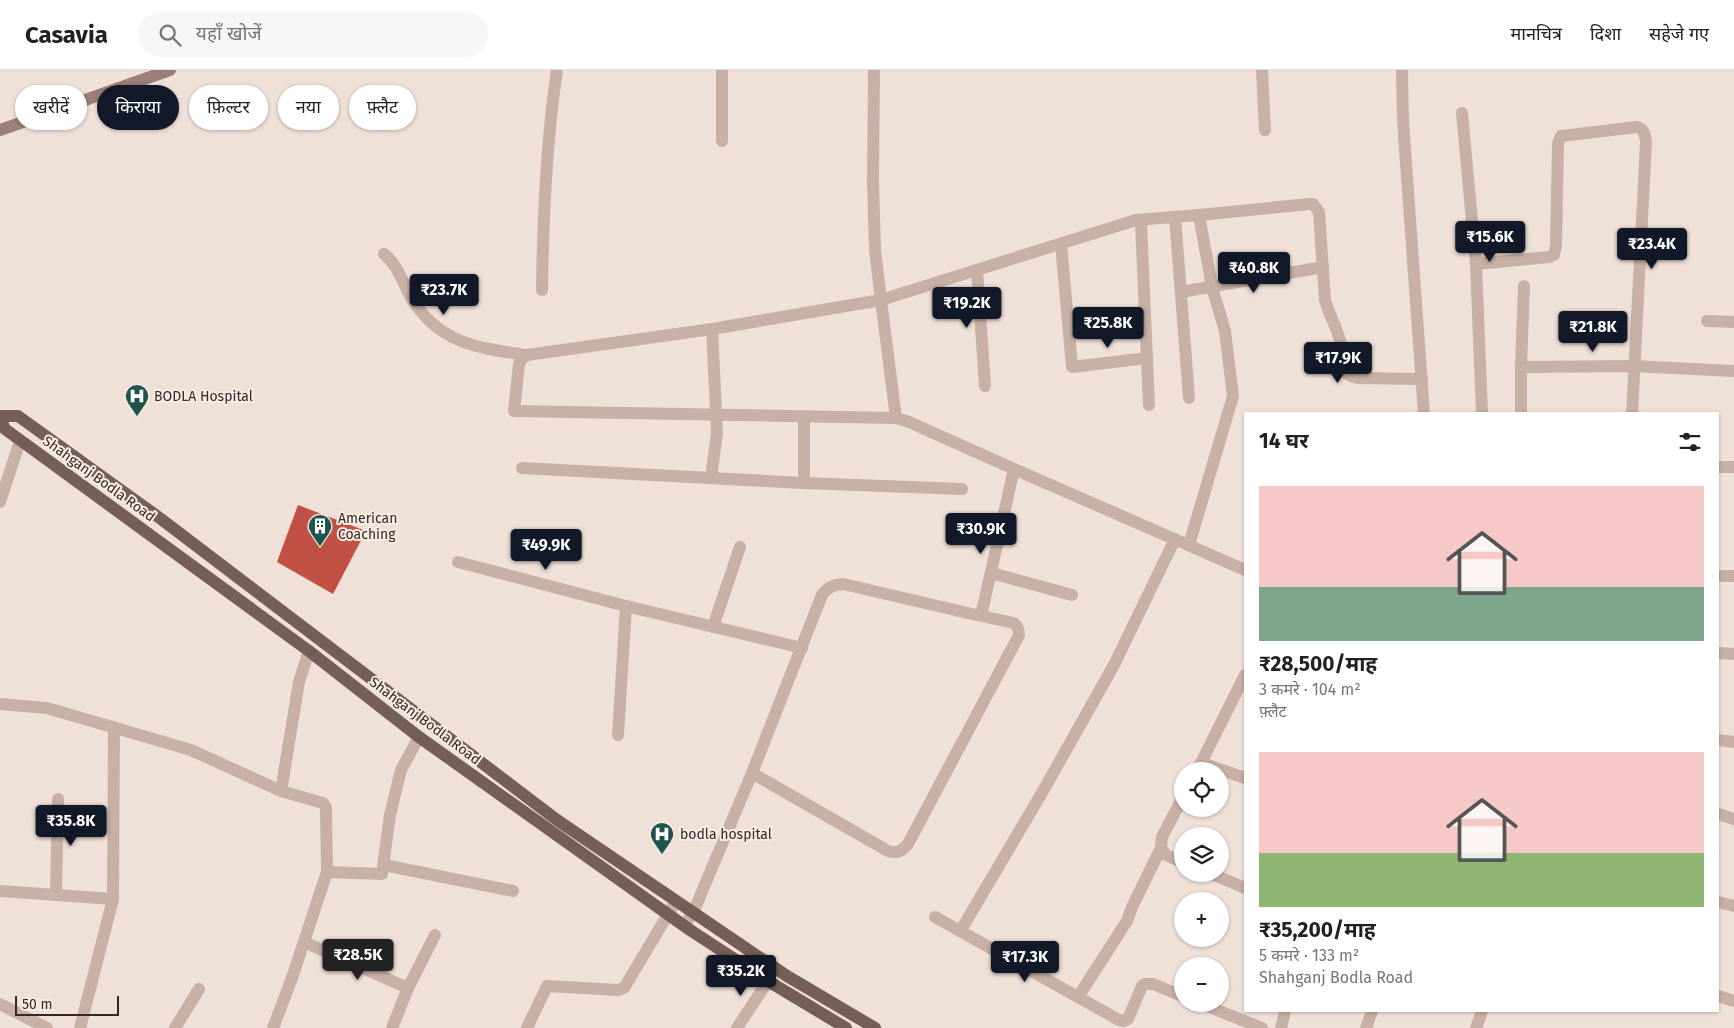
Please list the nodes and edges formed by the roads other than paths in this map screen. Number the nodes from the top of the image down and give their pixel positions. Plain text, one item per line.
1 (170, 70) edge
2 (558, 70) edge
3 (722, 70) edge
4 (874, 70) edge
5 (1262, 70) edge
6 (1402, 70) edge
7 (1462, 114) dead end
8 (0, 130) edge
9 (1265, 130) dead end
10 (722, 141) dead end
11 (1199, 216) junction
12 (1175, 217) junction
13 (1136, 220) junction
14 (1061, 244) junction
15 (384, 254) dead end
16 (1476, 264) junction
17 (1324, 267) junction
18 (977, 270) junction
19 (1524, 286) dead end
20 (1212, 287) junction
21 (542, 290) dead end
22 (1181, 292) junction
23 (882, 300) junction
24 (1706, 321) dead end
25 (1734, 322) edge
26 (712, 329) junction
27 (527, 355) junction
28 (1147, 358) junction
29 (1634, 366) junction
30 (1521, 367) junction
31 (1734, 371) edge
32 (1422, 379) junction
33 (986, 386) dead end
34 (1189, 398) dead end
35 (1149, 405) dead end
36 (1424, 412) edge
37 (1482, 412) edge
38 (1521, 412) edge
39 (1632, 412) edge
40 (716, 415) junction
41 (804, 416) junction
42 (0, 418) edge
43 (896, 418) junction
44 (20, 440) junction
45 (1734, 467) edge
46 (522, 468) dead end
47 (1719, 468) edge
48 (1014, 469) junction
49 (711, 478) junction
50 (804, 483) junction
51 (962, 489) dead end
52 (0, 502) edge
53 (1175, 539) junction
54 (1189, 545) junction
55 (740, 547) dead end
56 (458, 562) dead end
57 (1244, 570) edge
58 (991, 573) junction
59 (1719, 576) edge
60 (1734, 576) edge
61 (1072, 595) dead end
62 (626, 606) junction
63 (981, 616) junction
64 (713, 627) junction
65 (802, 648) junction
66 (309, 651) junction
67 (1719, 653) edge
68 (1734, 654) edge
69 (1244, 681) edge
70 (0, 704) edge
71 (114, 727) junction
72 (618, 735) dead end
73 (419, 737) junction
74 (1719, 740) edge
75 (1734, 742) edge
76 (1203, 762) edge
77 (752, 773) junction
78 (1229, 774) edge
79 (1244, 778) edge
80 (281, 791) junction
81 (58, 799) dead end
82 (1174, 814) edge
83 (1719, 814) edge
84 (1734, 818) edge
85 (1161, 848) junction
86 (1174, 858) edge
87 (384, 865) junction
88 (327, 872) junction
89 (1229, 881) edge
90 (1244, 888) edge
91 (0, 891) edge
92 (513, 891) dead end
93 (56, 895) junction
94 (113, 899) junction
95 (676, 901) junction
96 (1719, 902) edge
97 (1734, 906) edge
98 (693, 913) junction
99 (667, 914) junction
100 (935, 917) dead end
101 (684, 925) junction
102 (961, 930) junction
103 (435, 935) dead end
104 (304, 942) junction
105 (768, 981) junction
106 (806, 987) junction
107 (408, 988) junction
108 (199, 989) dead end
109 (1174, 993) edge
110 (1719, 996) edge
111 (1078, 997) junction
112 (798, 998) junction
113 (1734, 1001) edge
114 (0, 1004) edge
115 (1222, 1012) edge
116 (1285, 1012) edge
117 (1372, 1012) edge
118 (1482, 1012) edge
119 (1128, 1023) edge
120 (47, 1028) edge
121 (80, 1028) edge
122 (175, 1028) edge
123 (274, 1028) edge
124 (392, 1028) edge
125 (527, 1028) edge
126 (737, 1028) edge
127 (846, 1028) edge
128 (875, 1028) edge
129 (1262, 1028) edge
130 (1281, 1028) edge
131 (1366, 1028) edge
132 (1476, 1028) edge

1 - 8 main road
2 - 21 street
3 - 10 street
4 - 23 street
5 - 9 street
6 - 32 street
7 - 16 street
11 - 12 street
11 - 17 street
11 - 20 street
12 - 13 street
12 - 22 street
13 - 14 street
13 - 28 street
14 - 18 street
14 - 28 street
15 - 27 street
16 - 29 street
16 - 37 street
17 - 20 street
17 - 32 street
18 - 23 street
18 - 33 street
19 - 30 street
20 - 22 street
20 - 54 street
22 - 34 street
23 - 26 street
23 - 43 street
24 - 25 street
26 - 27 street
26 - 40 street
27 - 40 street
28 - 35 street
29 - 30 street
29 - 31 street
29 - 39 street
30 - 38 street
32 - 36 street
40 - 41 street
40 - 49 street
41 - 43 street
41 - 50 street
42 - 44 main road, Shahganj Bodla Road
42 - 95 main road
43 - 48 street
44 - 52 street
44 - 66 main road, Shahganj Bodla Road
45 - 47 street
46 - 49 street
48 - 53 street
48 - 58 street
49 - 50 street
50 - 51 street
53 - 54 street
53 - 102 street
54 - 57 street
55 - 64 street
56 - 62 street
58 - 61 street
58 - 63 street
59 - 60 street
62 - 64 street
62 - 72 street
63 - 65 street
63 - 77 street
64 - 65 street
65 - 77 street
66 - 73 main road, Shahganj Bodla Road
66 - 80 street
67 - 68 street
69 - 76 street
70 - 71 street
71 - 80 street
71 - 94 street
73 - 87 street
73 - 99 main road, Shahganj Bodla Road
74 - 75 street
77 - 98 street
78 - 79 street
80 - 88 street
81 - 93 street
82 - 85 street
83 - 84 street
85 - 86 street
85 - 111 street
87 - 88 street
87 - 92 street
88 - 104 street
89 - 90 street
91 - 93 street
93 - 94 street
94 - 121 street
95 - 98 main road
95 - 99 street
96 - 97 street
98 - 101 street
98 - 106 main road
99 - 101 main road, Shahganj Bodla Road
99 - 125 street
100 - 102 street
101 - 105 main road, Shahganj Bodla Road
102 - 111 street
103 - 107 street
104 - 107 street
104 - 123 street
105 - 112 main road, Shahganj Bodla Road
105 - 126 street
106 - 112 main road
106 - 128 main road
107 - 124 street
108 - 122 street
109 - 119 street
110 - 113 street
111 - 119 street
112 - 127 main road, Shahganj Bodla Road
114 - 120 street
115 - 129 street
116 - 130 street
117 - 131 street
118 - 132 street

